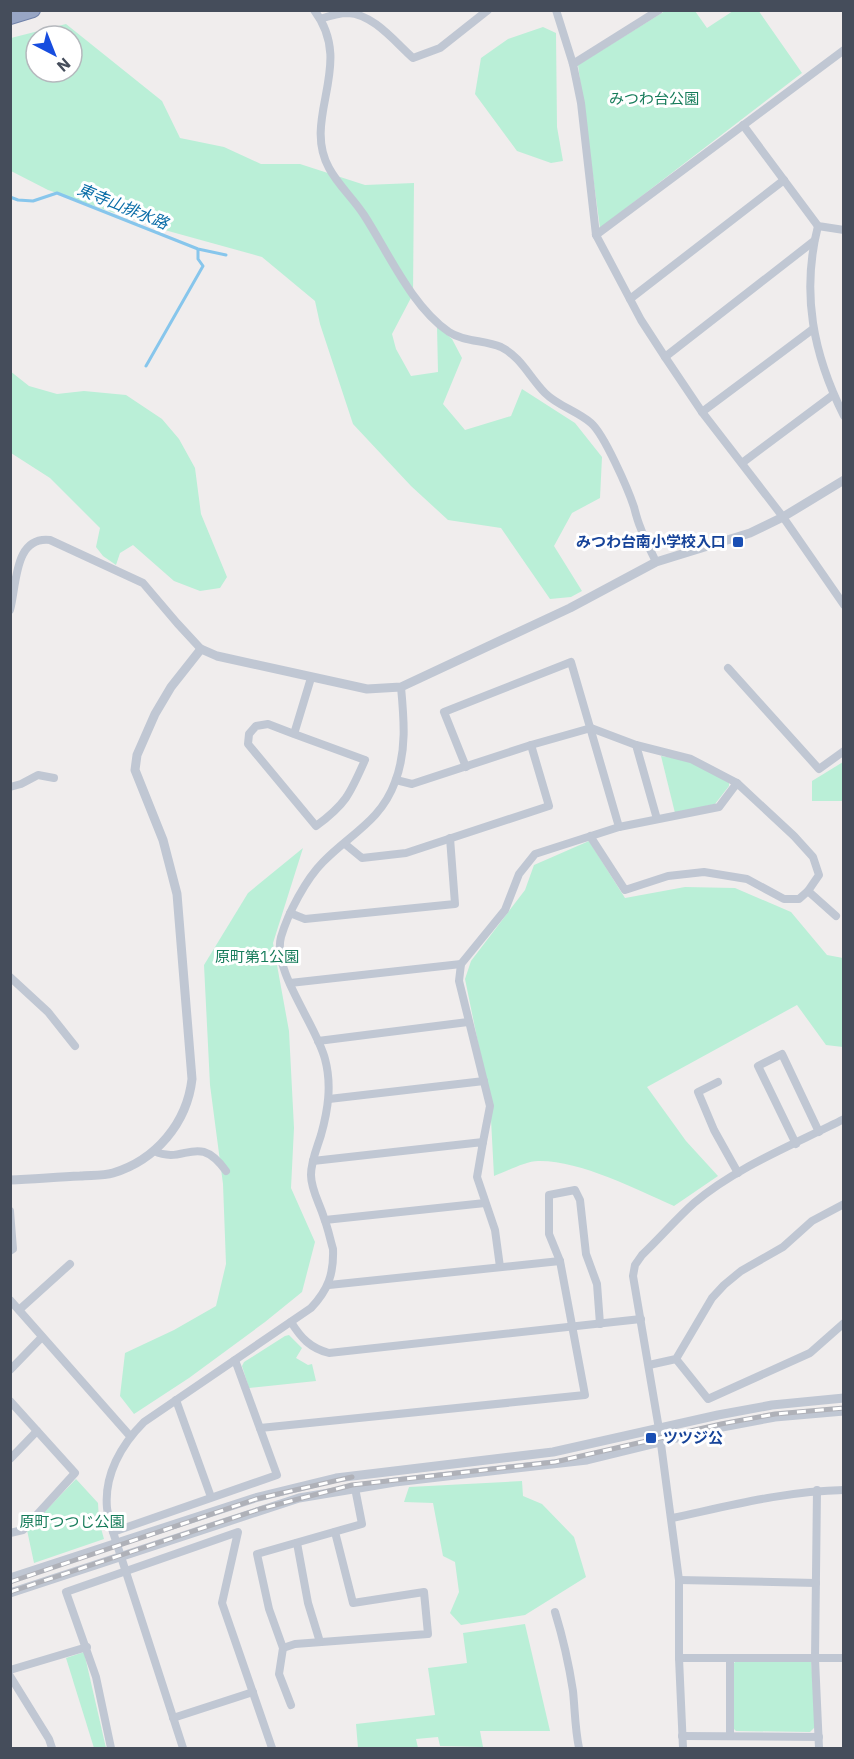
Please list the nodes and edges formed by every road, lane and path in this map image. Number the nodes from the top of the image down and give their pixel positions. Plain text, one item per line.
1 (33, 10) edge
2 (314, 10) edge
3 (488, 10) edge
4 (556, 10) edge
5 (659, 10) edge
6 (10, 17) edge
7 (320, 19) junction
8 (843, 51) edge
9 (573, 64) junction
10 (743, 125) junction
11 (784, 180) junction
12 (818, 226) junction
13 (843, 230) edge
14 (596, 235) junction
15 (814, 241) junction
16 (630, 299) junction
17 (813, 329) junction
18 (664, 357) junction
19 (833, 395) junction
20 (702, 411) junction
21 (843, 416) edge
22 (742, 463) junction
23 (843, 483) edge
24 (783, 517) junction
25 (656, 562) junction
26 (843, 606) edge
27 (10, 610) edge
28 (201, 649) junction
29 (728, 668) dead end
30 (311, 678) junction
31 (401, 687) junction
32 (591, 728) junction
33 (294, 734) junction
34 (531, 745) junction
35 (636, 745) junction
36 (843, 751) edge
37 (466, 767) junction
38 (54, 778) dead end
39 (396, 780) junction
40 (737, 783) junction
41 (10, 787) edge
42 (657, 819) junction
43 (619, 827) junction
44 (590, 836) junction
45 (450, 838) junction
46 (345, 844) junction
47 (808, 891) junction
48 (290, 913) junction
49 (836, 916) dead end
50 (461, 964) junction
51 (10, 977) edge
52 (290, 983) junction
53 (468, 1022) junction
54 (318, 1041) junction
55 (75, 1046) dead end
56 (484, 1081) junction
57 (718, 1082) dead end
58 (329, 1099) junction
59 (843, 1119) edge
60 (819, 1132) junction
61 (483, 1142) junction
62 (796, 1144) junction
63 (154, 1151) junction
64 (313, 1161) junction
65 (226, 1171) dead end
66 (738, 1173) junction
67 (10, 1180) edge
68 (485, 1203) junction
69 (843, 1204) edge
70 (10, 1211) edge
71 (325, 1220) junction
72 (10, 1251) edge
73 (560, 1261) junction
74 (70, 1264) dead end
75 (500, 1267) junction
76 (329, 1285) junction
77 (10, 1300) edge
78 (19, 1310) junction
79 (641, 1319) junction
80 (291, 1322) junction
81 (843, 1323) edge
82 (600, 1324) junction
83 (573, 1327) junction
84 (42, 1337) junction
85 (676, 1359) junction
86 (235, 1360) junction
87 (649, 1365) junction
88 (10, 1370) edge
89 (843, 1398) edge
90 (176, 1400) junction
91 (10, 1401) edge
92 (843, 1412) edge
93 (260, 1428) junction
94 (659, 1430) junction
95 (37, 1431) junction
96 (130, 1436) junction
97 (661, 1442) junction
98 (10, 1460) edge
99 (356, 1488) junction
100 (817, 1490) junction
101 (843, 1490) edge
102 (211, 1497) junction
103 (672, 1518) junction
104 (113, 1532) junction
105 (335, 1532) junction
106 (10, 1533) edge
107 (297, 1543) junction
108 (117, 1545) junction
109 (121, 1557) junction
110 (126, 1571) junction
111 (10, 1578) edge
112 (679, 1580) junction
113 (816, 1583) junction
114 (10, 1593) edge
115 (555, 1612) dead end
116 (320, 1642) junction
117 (87, 1647) junction
118 (283, 1648) junction
119 (680, 1658) junction
120 (843, 1658) edge
121 (730, 1659) junction
122 (815, 1659) junction
123 (10, 1670) edge
124 (10, 1676) edge
125 (252, 1692) junction
126 (291, 1705) dead end
127 (173, 1718) junction
128 (682, 1736) junction
129 (730, 1736) junction
130 (819, 1737) junction
131 (52, 1749) edge
132 (111, 1749) edge
133 (183, 1749) edge
134 (272, 1749) edge
135 (579, 1749) edge
136 (683, 1749) edge
137 (819, 1749) edge

1 - 6 highway
2 - 7 street
3 - 7 street
4 - 9 street
5 - 9 street
7 - 25 street
8 - 10 street
9 - 14 street
10 - 11 street
10 - 14 street
11 - 12 street
11 - 16 street
12 - 13 street
12 - 15 street
14 - 16 street
15 - 17 street
15 - 18 street
16 - 18 street
17 - 19 street
17 - 20 street
18 - 20 street
19 - 21 street
19 - 22 street
20 - 22 street
22 - 24 street
23 - 24 street
24 - 25 street
24 - 26 street
25 - 31 street
27 - 28 street
28 - 30 street
28 - 63 street
29 - 36 street
30 - 31 street
30 - 33 street
31 - 39 street
32 - 34 street
32 - 35 street
32 - 37 street
32 - 43 street
33 - 33 street
34 - 37 street
34 - 45 street
35 - 40 street
35 - 42 street
37 - 39 street
38 - 41 street
39 - 46 street
40 - 42 street
40 - 47 street
42 - 43 street
43 - 44 street
44 - 47 street
44 - 50 street
45 - 46 street
45 - 48 street
46 - 48 street
47 - 49 street
48 - 52 street
50 - 52 street
50 - 53 street
51 - 55 street
52 - 54 street
53 - 54 street
53 - 56 street
54 - 58 street
56 - 58 street
56 - 61 street
57 - 66 street
58 - 64 street
59 - 60 street
60 - 62 street
60 - 62 street
61 - 64 street
61 - 68 street
62 - 66 street
63 - 65 street
63 - 67 street
64 - 71 street
66 - 79 street
68 - 71 street
68 - 75 street
69 - 85 street
70 - 72 street
71 - 76 street
73 - 75 street
73 - 82 street
73 - 83 street
74 - 78 street
75 - 76 street
76 - 80 street
77 - 78 street
78 - 84 street
79 - 82 street
79 - 87 street
80 - 83 street
80 - 86 street
81 - 85 street
82 - 83 street
83 - 93 street
84 - 88 street
84 - 96 street
85 - 87 street
86 - 90 street
86 - 93 street
87 - 94 street
89 - 94 street
90 - 96 street
90 - 102 street
91 - 95 street
92 - 97 street
93 - 102 street
94 - 97 street
94 - 108 street
95 - 98 street
95 - 106 street
96 - 104 street
97 - 99 street
97 - 103 street
99 - 105 street
99 - 109 street
100 - 101 street
100 - 103 street
100 - 113 street
102 - 104 street
103 - 112 street
104 - 108 street
105 - 107 street
105 - 116 street
107 - 116 street
107 - 118 street
108 - 109 street
108 - 111 street
109 - 110 street
109 - 114 street
110 - 117 street
110 - 125 street
110 - 127 street
112 - 113 street
112 - 119 street
113 - 122 street
115 - 135 street
116 - 118 street
117 - 123 street
117 - 132 street
118 - 126 street
119 - 121 street
119 - 128 street
120 - 122 street
121 - 122 street
121 - 129 street
122 - 130 street
124 - 131 street
125 - 127 street
125 - 134 street
127 - 133 street
128 - 129 street
128 - 136 street
129 - 130 street
130 - 137 street

